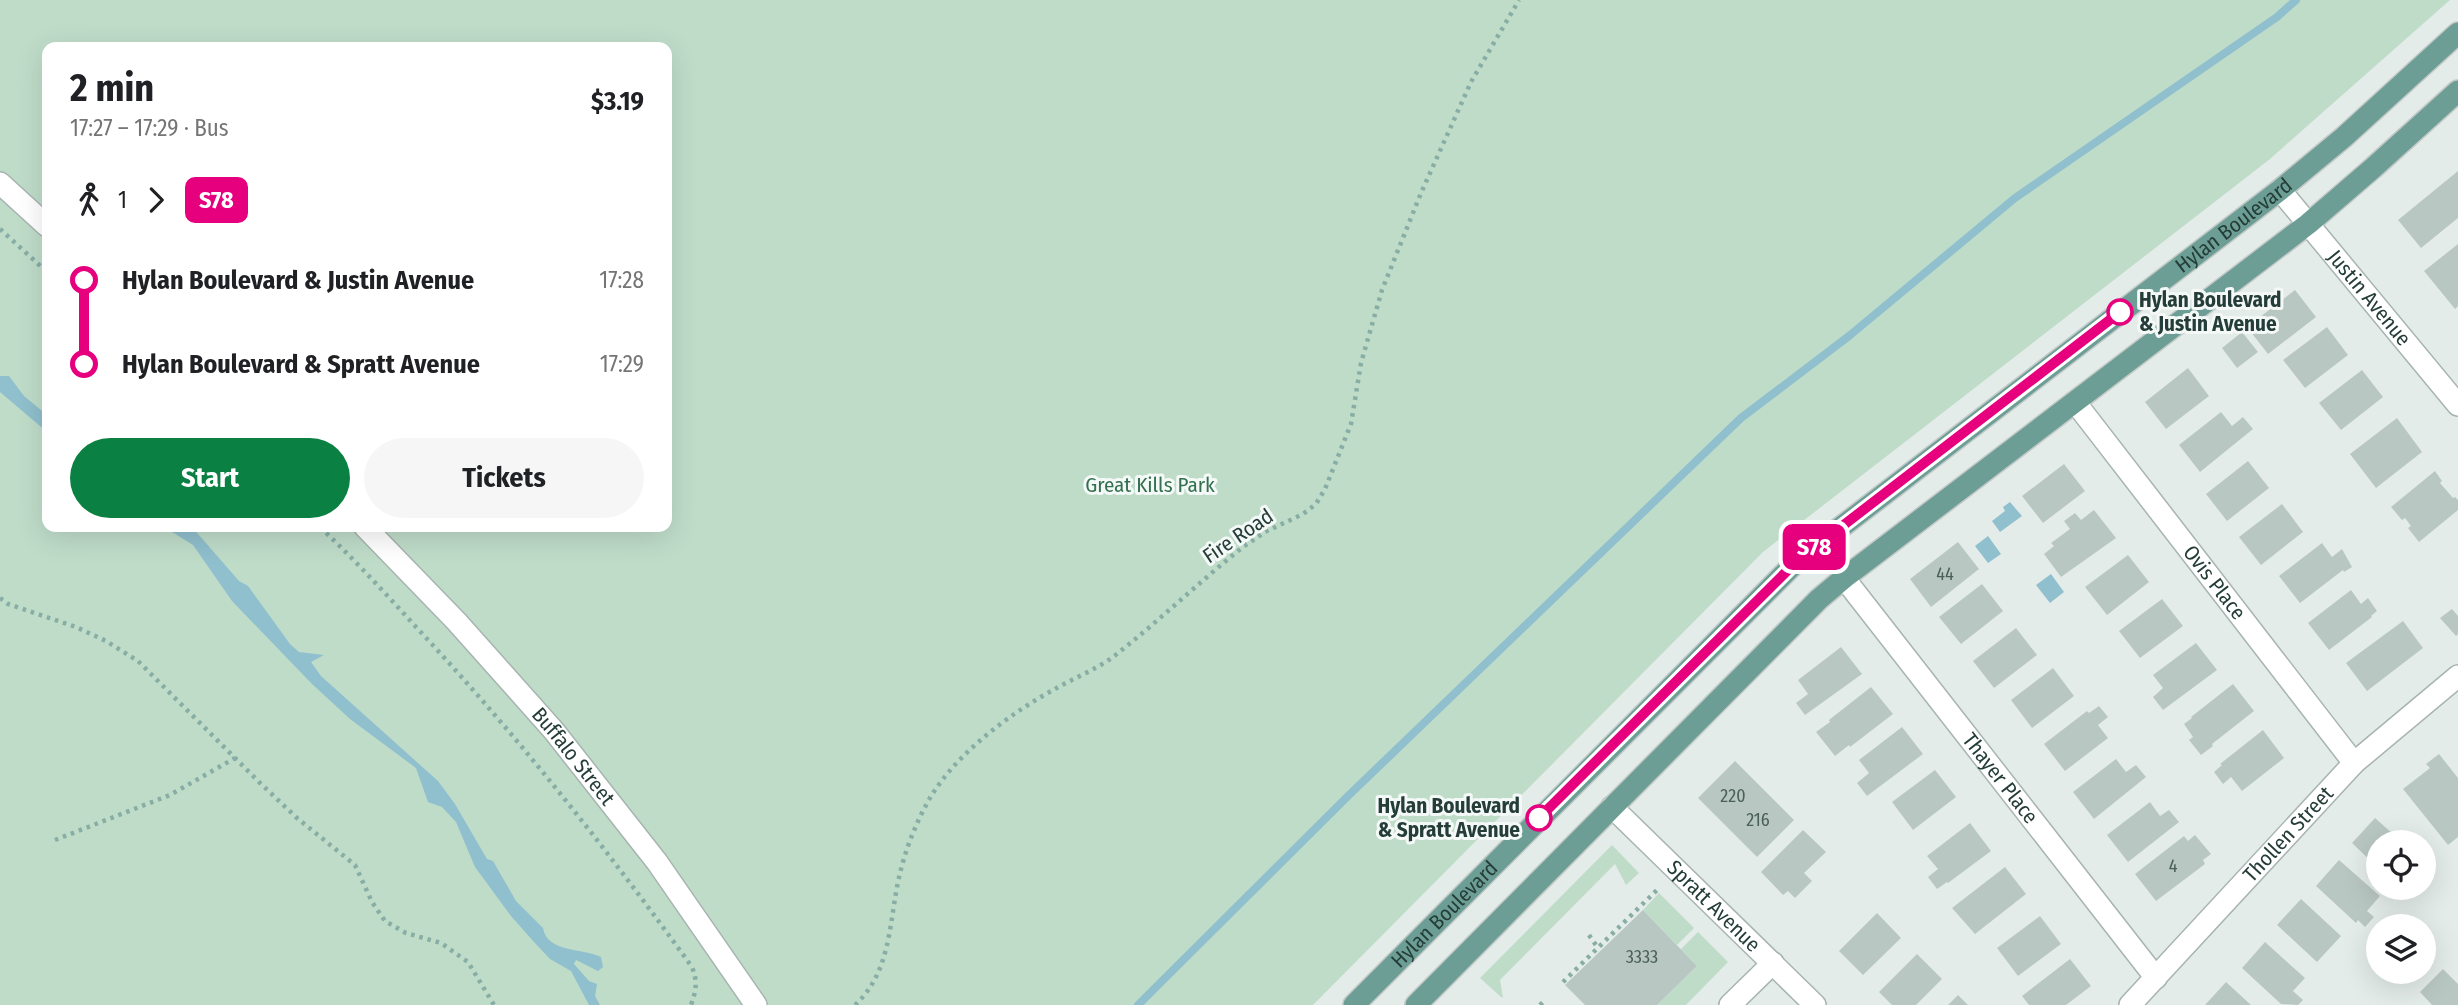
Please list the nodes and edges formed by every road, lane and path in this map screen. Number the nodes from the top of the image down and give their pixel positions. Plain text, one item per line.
1 (1519, 0) edge
2 (2458, 33) edge
3 (2458, 91) edge
4 (0, 183) edge
5 (2280, 190) junction
6 (42, 221) edge
7 (2308, 224) junction
8 (0, 229) edge
9 (42, 267) edge
10 (2075, 402) junction
11 (2458, 405) edge
12 (325, 532) edge
13 (370, 532) edge
14 (1844, 578) junction
15 (0, 598) edge
16 (2458, 676) edge
17 (235, 758) junction
18 (2354, 763) junction
19 (1612, 807) junction
20 (55, 839) dead end
21 (1659, 888) dead end
22 (1589, 935) dead end
23 (1598, 948) junction
24 (1773, 963) junction
25 (2156, 978) junction
26 (1563, 982) dead end
27 (494, 1005) edge
28 (691, 1005) edge
29 (756, 1005) edge
30 (855, 1005) edge
31 (1354, 1005) edge
32 (1416, 1005) edge
33 (1730, 1005) edge
34 (1815, 1005) edge
35 (2130, 1005) edge

1 - 30 path, Fire Road
2 - 5 main road, Hylan Boulevard
3 - 7 main road, Hylan Boulevard
4 - 6 street
5 - 7 street, Justin Avenue
5 - 31 main road, Hylan Boulevard
7 - 10 main road, Hylan Boulevard
7 - 11 street, Justin Avenue
8 - 9 path
10 - 14 main road, Hylan Boulevard
10 - 18 street, Ovis Place
12 - 28 path
13 - 29 street, Buffalo Street
14 - 19 main road, Hylan Boulevard
14 - 25 street, Thayer Place
15 - 17 path
16 - 18 street, Thollen Street
17 - 20 path
17 - 27 path
18 - 25 street, Thollen Street
19 - 24 street, Spratt Avenue
19 - 32 main road, Hylan Boulevard
21 - 23 path
22 - 23 path
23 - 26 path
24 - 33 street
24 - 34 street, Spratt Avenue
25 - 35 street, Thollen Street

